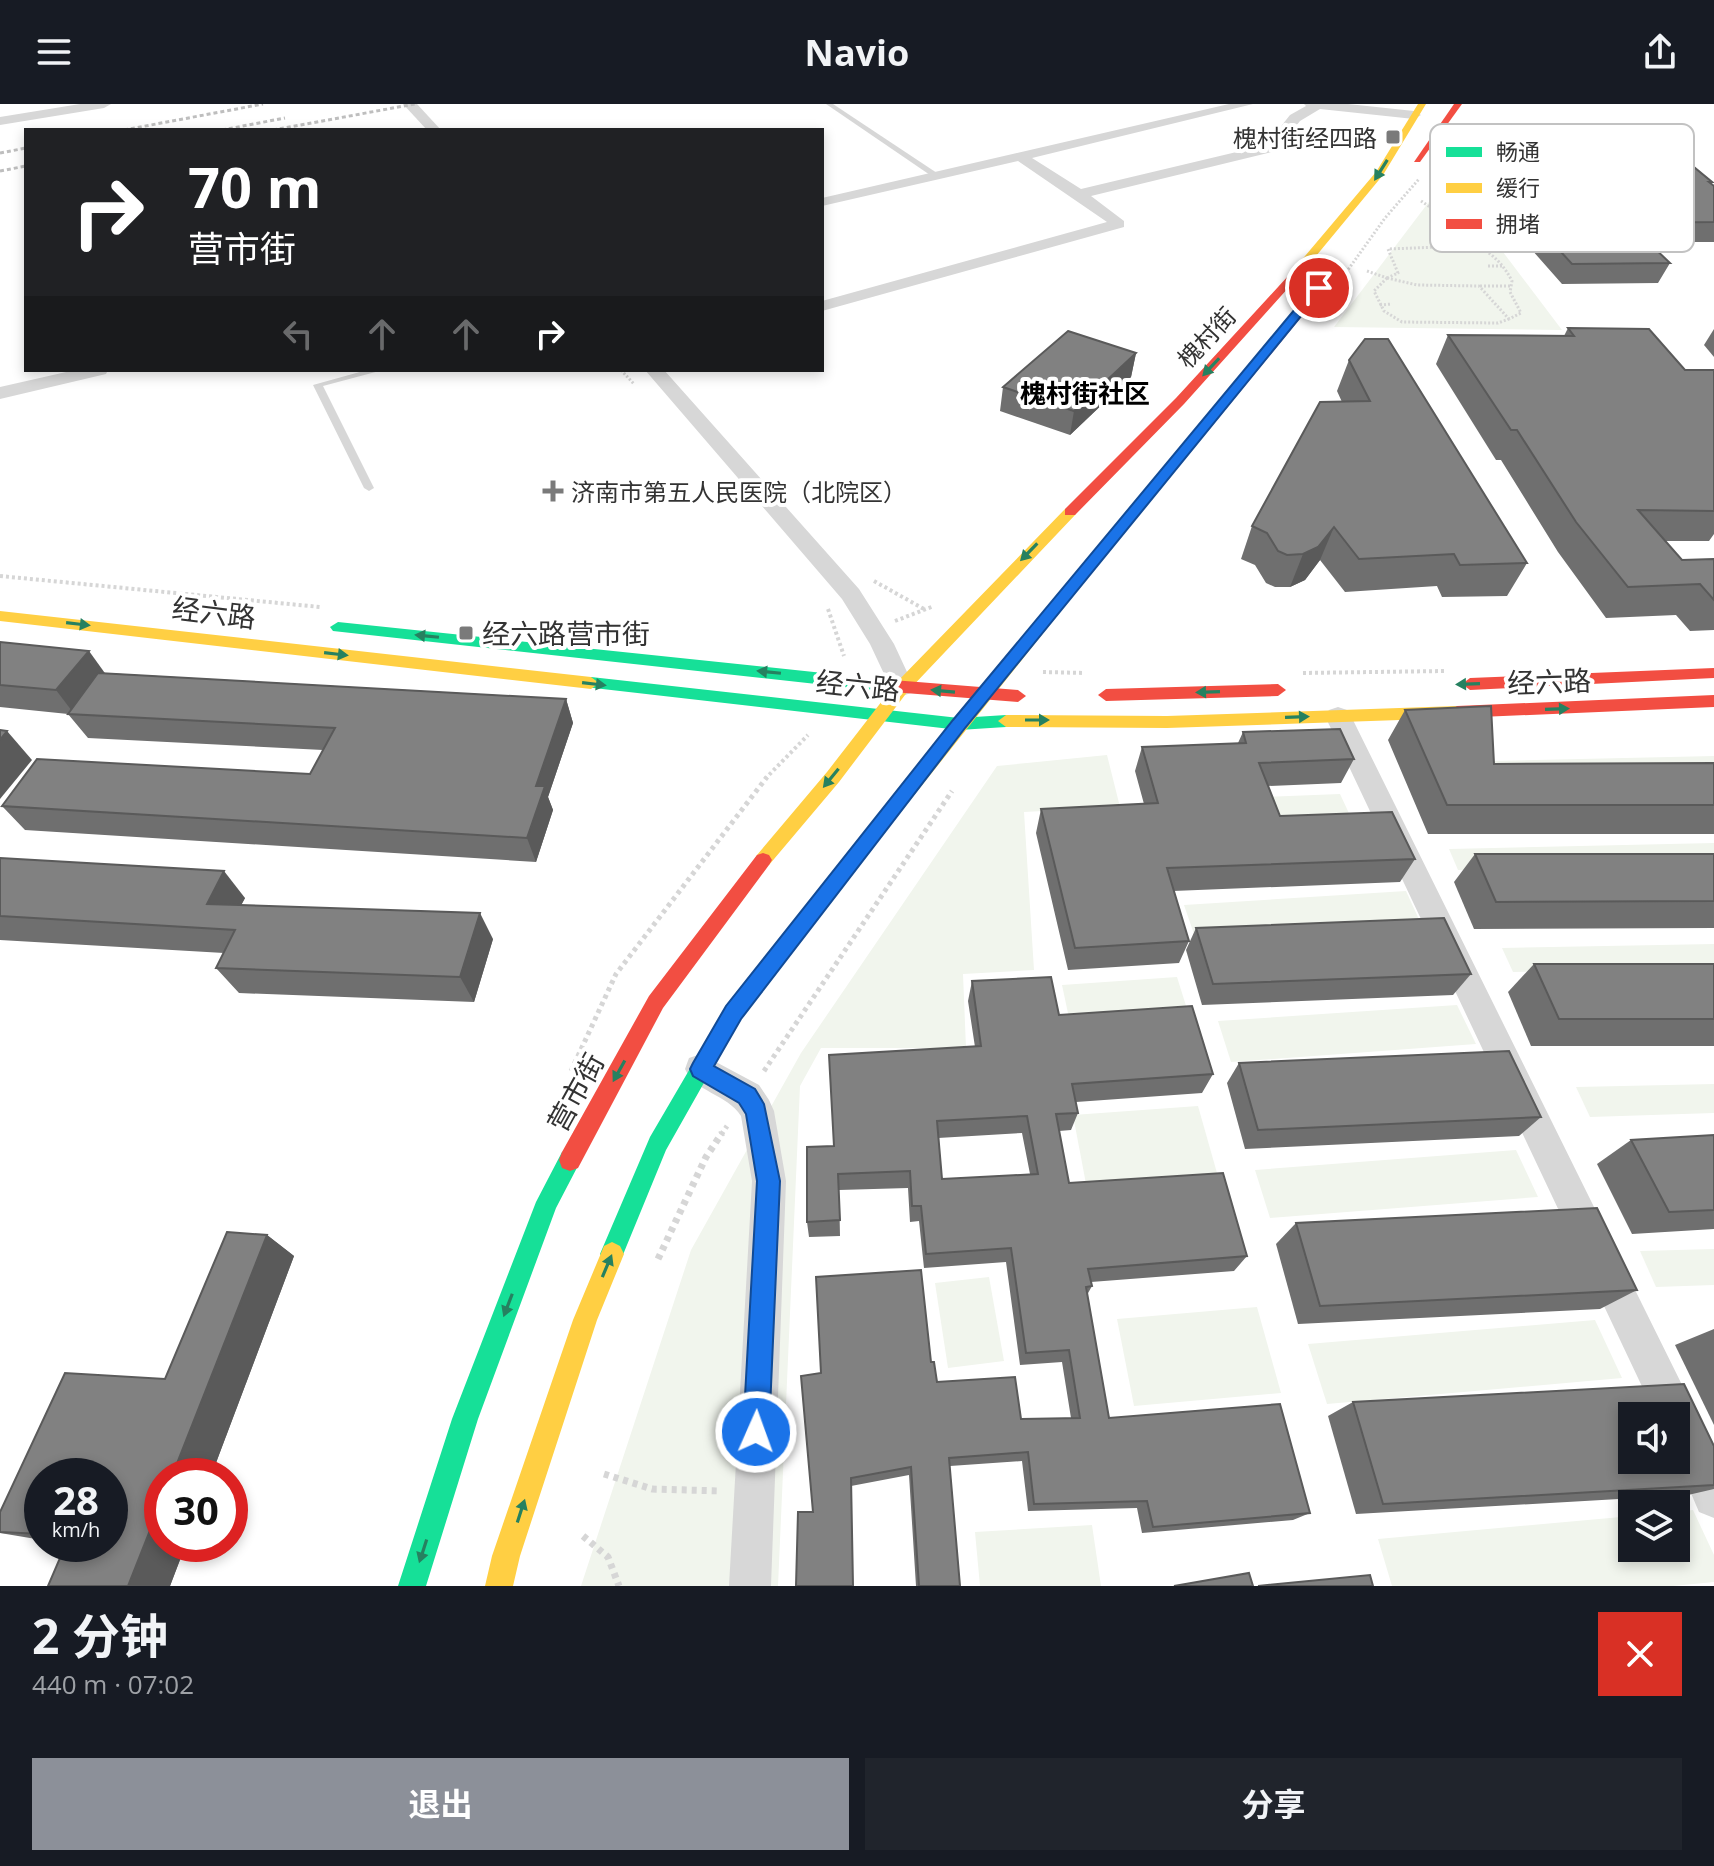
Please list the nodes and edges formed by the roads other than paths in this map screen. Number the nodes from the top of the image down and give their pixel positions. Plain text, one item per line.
1 (104, 104) edge
2 (410, 104) edge
3 (829, 104) edge
4 (1246, 104) edge
5 (1311, 104) edge
6 (1318, 104) edge
7 (1458, 104) edge
8 (1418, 110) edge
9 (0, 121) edge
10 (1443, 124) edge
11 (432, 128) edge
12 (1430, 142) edge
13 (1020, 156) junction
14 (936, 175) junction
15 (1404, 178) dead end
16 (1079, 194) junction
17 (824, 202) edge
18 (1316, 302) road end
19 (824, 305) edge
20 (90, 372) edge
21 (370, 372) edge
22 (656, 372) edge
23 (0, 393) edge
24 (369, 488) dead end
25 (0, 616) edge
26 (316, 624) dead end
27 (1714, 673) edge
28 (1449, 685) dead end
29 (902, 687) junction
30 (1291, 690) dead end
31 (984, 695) junction
32 (1041, 696) dead end
33 (1086, 696) dead end
34 (1714, 701) edge
35 (879, 716) junction
36 (1338, 716) junction
37 (959, 724) junction
38 (701, 1069) junction
39 (1714, 1497) edge
40 (412, 1586) edge
41 (499, 1586) edge
42 (750, 1586) edge

1 - 9 street
2 - 11 street
3 - 14 lane
4 - 13 street
5 - 6 street
6 - 8 street
6 - 16 street
7 - 10 main road
8 -> 29 main road, 槐村街
12 - 15 main road
13 - 14 street
13 - 16 street
14 - 17 street
16 - 19 street
18 - 31 main road, 槐村街
20 - 23 street
21 - 24 lane
22 - 29 street
25 -> 35 main road, 经六路
29 -> 26 main road, 经六路
27 -> 28 main road, 经六路
31 -> 29 main road, 经六路
29 - 35 main road, 营市街
30 -> 33 main road
31 - 32 main road, 经六路
31 - 37 main road
36 -> 34 main road, 经六路
35 - 37 main road, 经六路
35 -> 40 main road, 营市街
37 -> 36 main road, 经六路
36 - 39 street
37 - 38 main road
41 -> 38 main road
38 - 42 street

